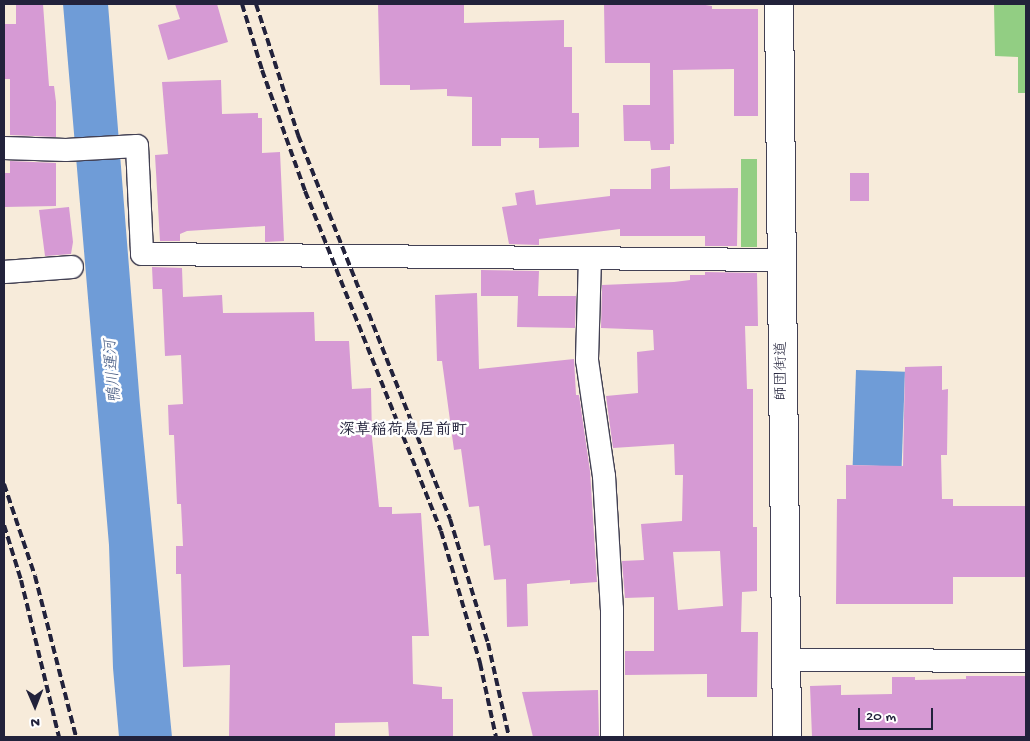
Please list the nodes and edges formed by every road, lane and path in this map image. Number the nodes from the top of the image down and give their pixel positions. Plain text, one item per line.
1 (779, 4) edge
2 (4, 148) edge
3 (590, 258) junction
4 (782, 260) junction
5 (72, 267) dead end
6 (4, 272) edge
7 (786, 660) junction
8 (1026, 661) edge
9 (612, 737) edge
10 (786, 737) edge

1 - 4 street, 師団街道
2 - 3 street
3 - 4 street
3 - 9 street
4 - 7 street, 師団街道
5 - 6 street
7 - 8 street
7 - 10 street, 師団街道

